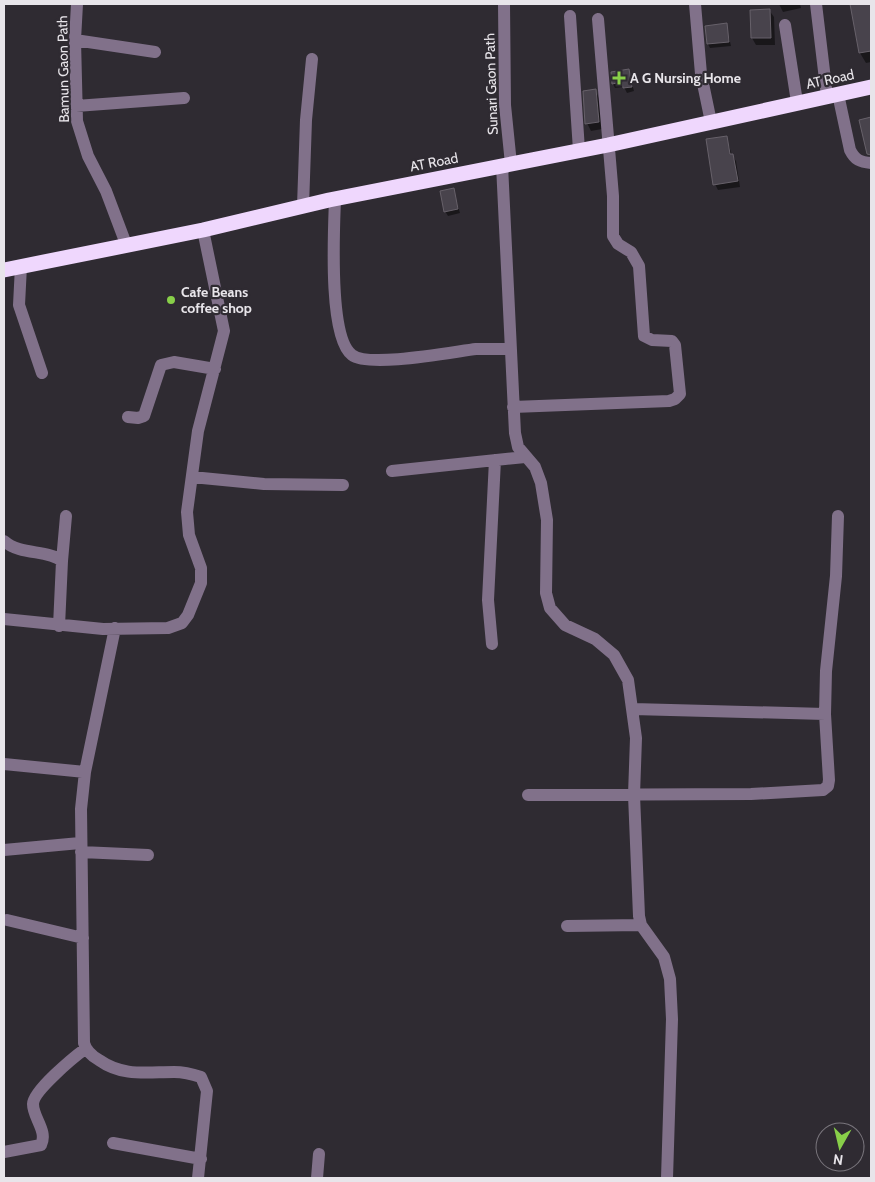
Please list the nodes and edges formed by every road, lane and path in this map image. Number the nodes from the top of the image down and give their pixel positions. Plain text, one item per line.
1 (77, 4) edge
2 (504, 4) edge
3 (696, 4) edge
4 (816, 4) edge
5 (570, 16) dead end
6 (598, 19) dead end
7 (785, 26) dead end
8 (75, 40) junction
9 (155, 52) dead end
10 (312, 60) dead end
11 (871, 87) edge
12 (833, 95) junction
13 (184, 98) dead end
14 (797, 102) junction
15 (76, 106) junction
16 (711, 122) junction
17 (608, 144) junction
18 (579, 150) junction
19 (871, 163) edge
20 (506, 165) junction
21 (335, 199) junction
22 (303, 206) junction
23 (203, 230) junction
24 (126, 244) junction
25 (21, 266) junction
26 (4, 270) edge
27 (511, 348) junction
28 (215, 369) junction
29 (42, 374) dead end
30 (513, 407) junction
31 (128, 417) dead end
32 (525, 457) junction
33 (495, 460) junction
34 (392, 471) dead end
35 (192, 477) junction
36 (343, 485) dead end
37 (66, 516) dead end
38 (838, 516) dead end
39 (4, 541) edge
40 (62, 561) junction
41 (4, 618) edge
42 (59, 626) junction
43 (115, 628) junction
44 (492, 644) dead end
45 (633, 709) junction
46 (825, 714) junction
47 (4, 764) edge
48 (85, 772) junction
49 (528, 795) dead end
50 (634, 795) junction
51 (80, 848) junction
52 (4, 850) edge
53 (148, 855) dead end
54 (7, 920) dead end
55 (567, 926) dead end
56 (641, 926) junction
57 (83, 938) junction
58 (85, 1048) junction
59 (113, 1143) dead end
60 (4, 1152) edge
61 (319, 1154) dead end
62 (201, 1159) junction
63 (198, 1178) edge
64 (317, 1178) edge
65 (667, 1178) edge

1 - 8 street, Bamun Gaon Path
2 - 20 street, Sunari Gaon Path
3 - 16 street
4 - 12 street
5 - 18 street
6 - 17 street
7 - 14 street
8 - 9 street
8 - 15 street, Bamun Gaon Path
10 - 22 street
11 - 12 highway, AT Road
12 - 14 highway, AT Road
12 - 19 street
13 - 15 street
14 - 16 highway, AT Road
15 - 24 street, Bamun Gaon Path
16 - 17 highway, AT Road
17 - 18 highway, AT Road
17 - 30 street
18 - 20 highway, AT Road
20 - 21 highway, AT Road
20 - 27 street, Sunari Gaon Path
21 - 22 highway, AT Road
21 - 27 street
22 - 23 highway, AT Road
23 - 24 highway, AT Road
23 - 28 street
24 - 25 highway, AT Road
25 - 26 highway, AT Road
25 - 29 street
27 - 30 street, Sunari Gaon Path
28 - 31 street
28 - 35 street
30 - 32 street, Sunari Gaon Path
32 - 33 street
32 - 45 street, Sunari Gaon Path
33 - 34 street
33 - 44 street
35 - 36 street
35 - 43 street
37 - 40 street
38 - 46 street
39 - 40 street
40 - 42 street
41 - 42 street
42 - 43 street
43 - 48 street
45 - 46 street
45 - 50 street, Sunari Gaon Path
46 - 50 street
47 - 48 street
48 - 51 street
49 - 50 street
50 - 56 street, Sunari Gaon Path
51 - 52 street
51 - 53 street
51 - 57 street
54 - 57 street
55 - 56 street
56 - 65 street
57 - 58 street
58 - 60 street
58 - 62 street
59 - 62 street
61 - 64 street
62 - 63 street

